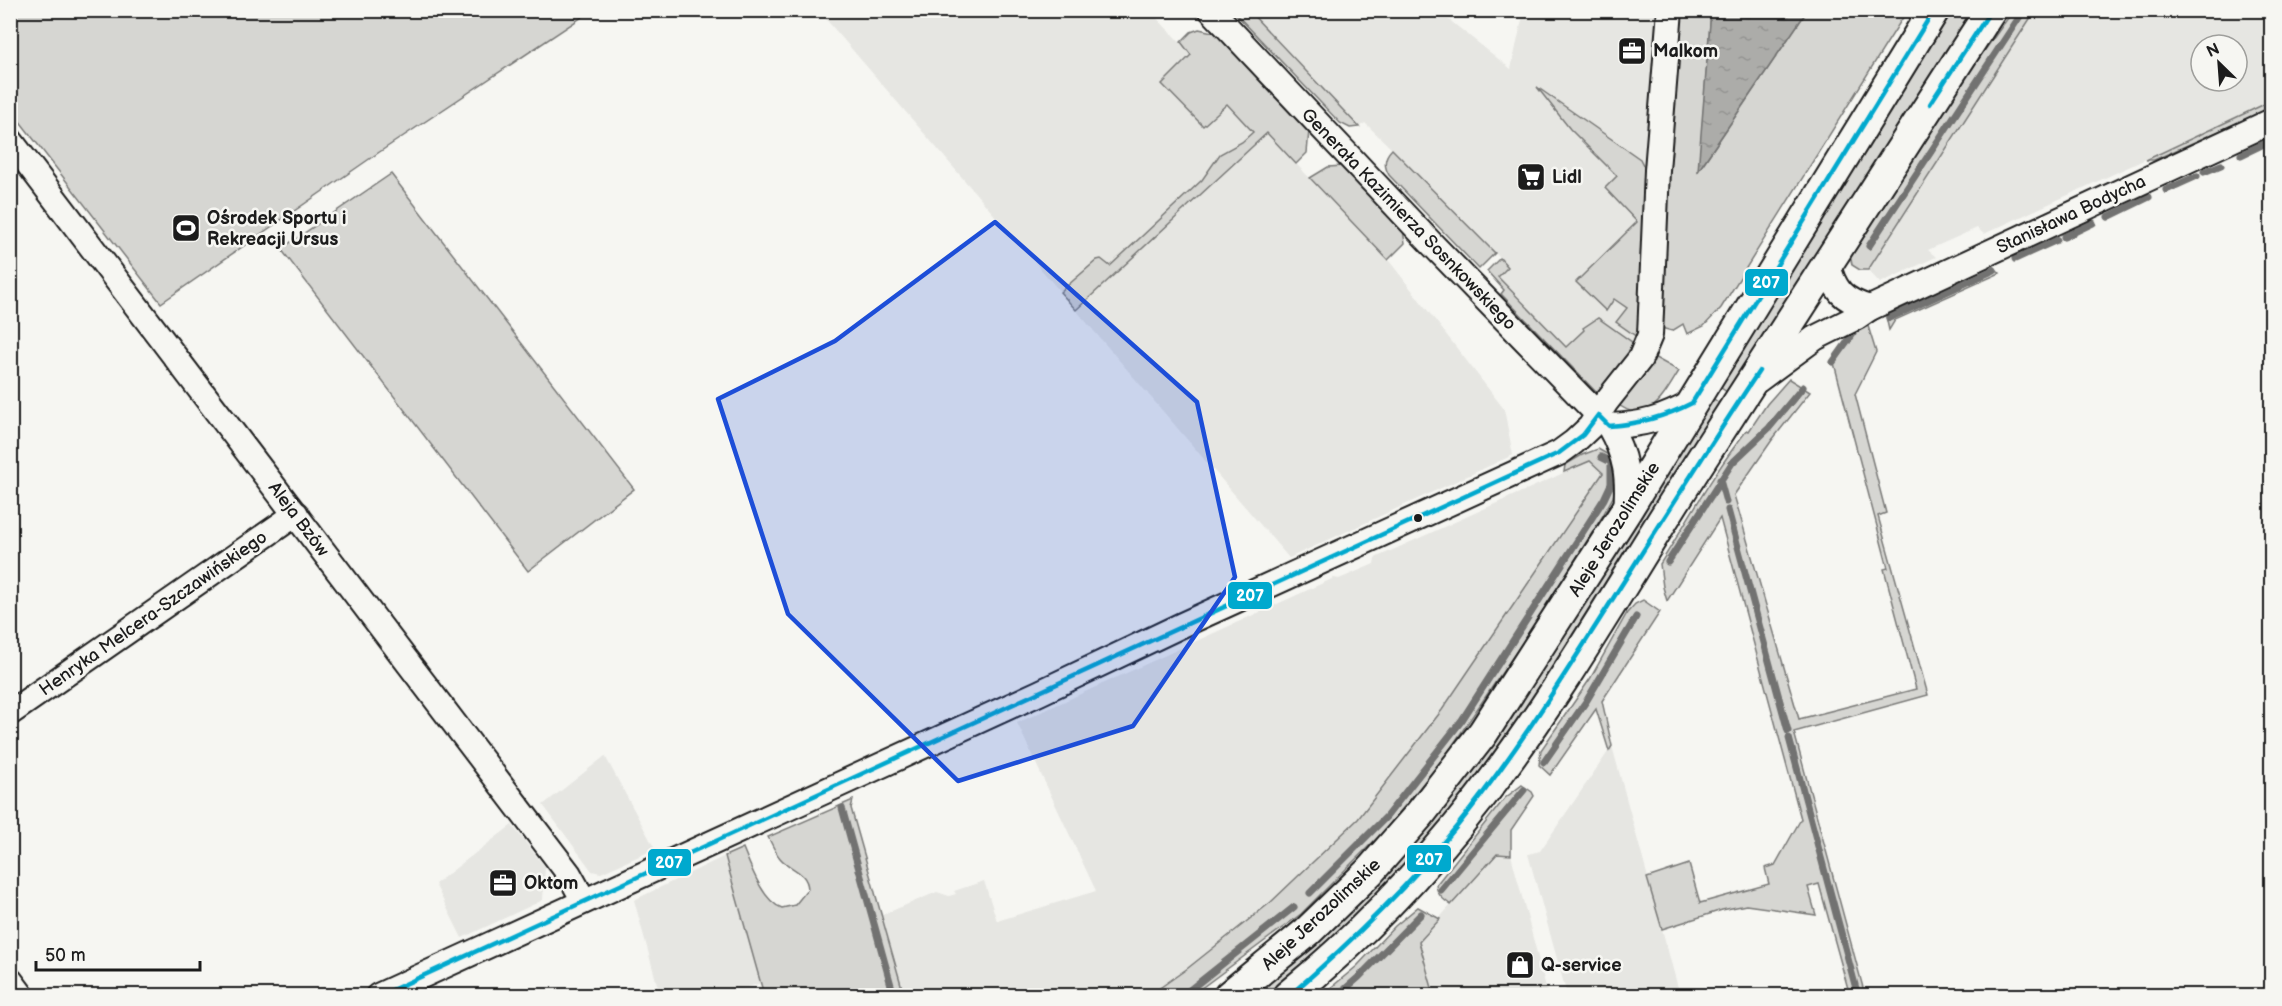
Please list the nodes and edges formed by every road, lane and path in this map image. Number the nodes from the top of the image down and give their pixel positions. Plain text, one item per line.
1 (1211, 10) edge
2 (1670, 10) edge
3 (1934, 10) edge
4 (1991, 10) edge
5 (2271, 121) edge
6 (10, 140) edge
7 (18, 166) edge
8 (1827, 262) junction
9 (1870, 308) junction
10 (1745, 392) junction
11 (1692, 403) junction
12 (1604, 421) junction
13 (1626, 511) junction
14 (296, 514) junction
15 (10, 713) edge
16 (584, 901) junction
17 (10, 980) edge
18 (22, 996) edge
19 (378, 996) edge
20 (1229, 996) edge
21 (1288, 996) edge

1 - 12 street, Generała Kazimierza Sosnkowskiego
2 - 12 street
3 - 11 main road, Aleje Jerozolimskie
4 - 8 main road, Aleje Jerozolimskie
5 - 9 street, Stanisława Bodycha
6 - 7 street, Aleja Bzów
7 - 14 street, Aleja Bzów
8 - 9 street
8 - 10 main road, Aleje Jerozolimskie
9 - 10 street, Stanisława Bodycha
10 - 21 main road, Aleje Jerozolimskie
11 - 12 street
11 - 13 main road, Aleje Jerozolimskie
12 - 13 street, Generała Kazimierza Sosnkowskiego
12 - 16 street
13 - 20 main road, Aleje Jerozolimskie
14 - 15 street, Henryka Melcera-Szczawińskiego
14 - 16 street, Aleja Bzów
16 - 19 street
17 - 18 street

